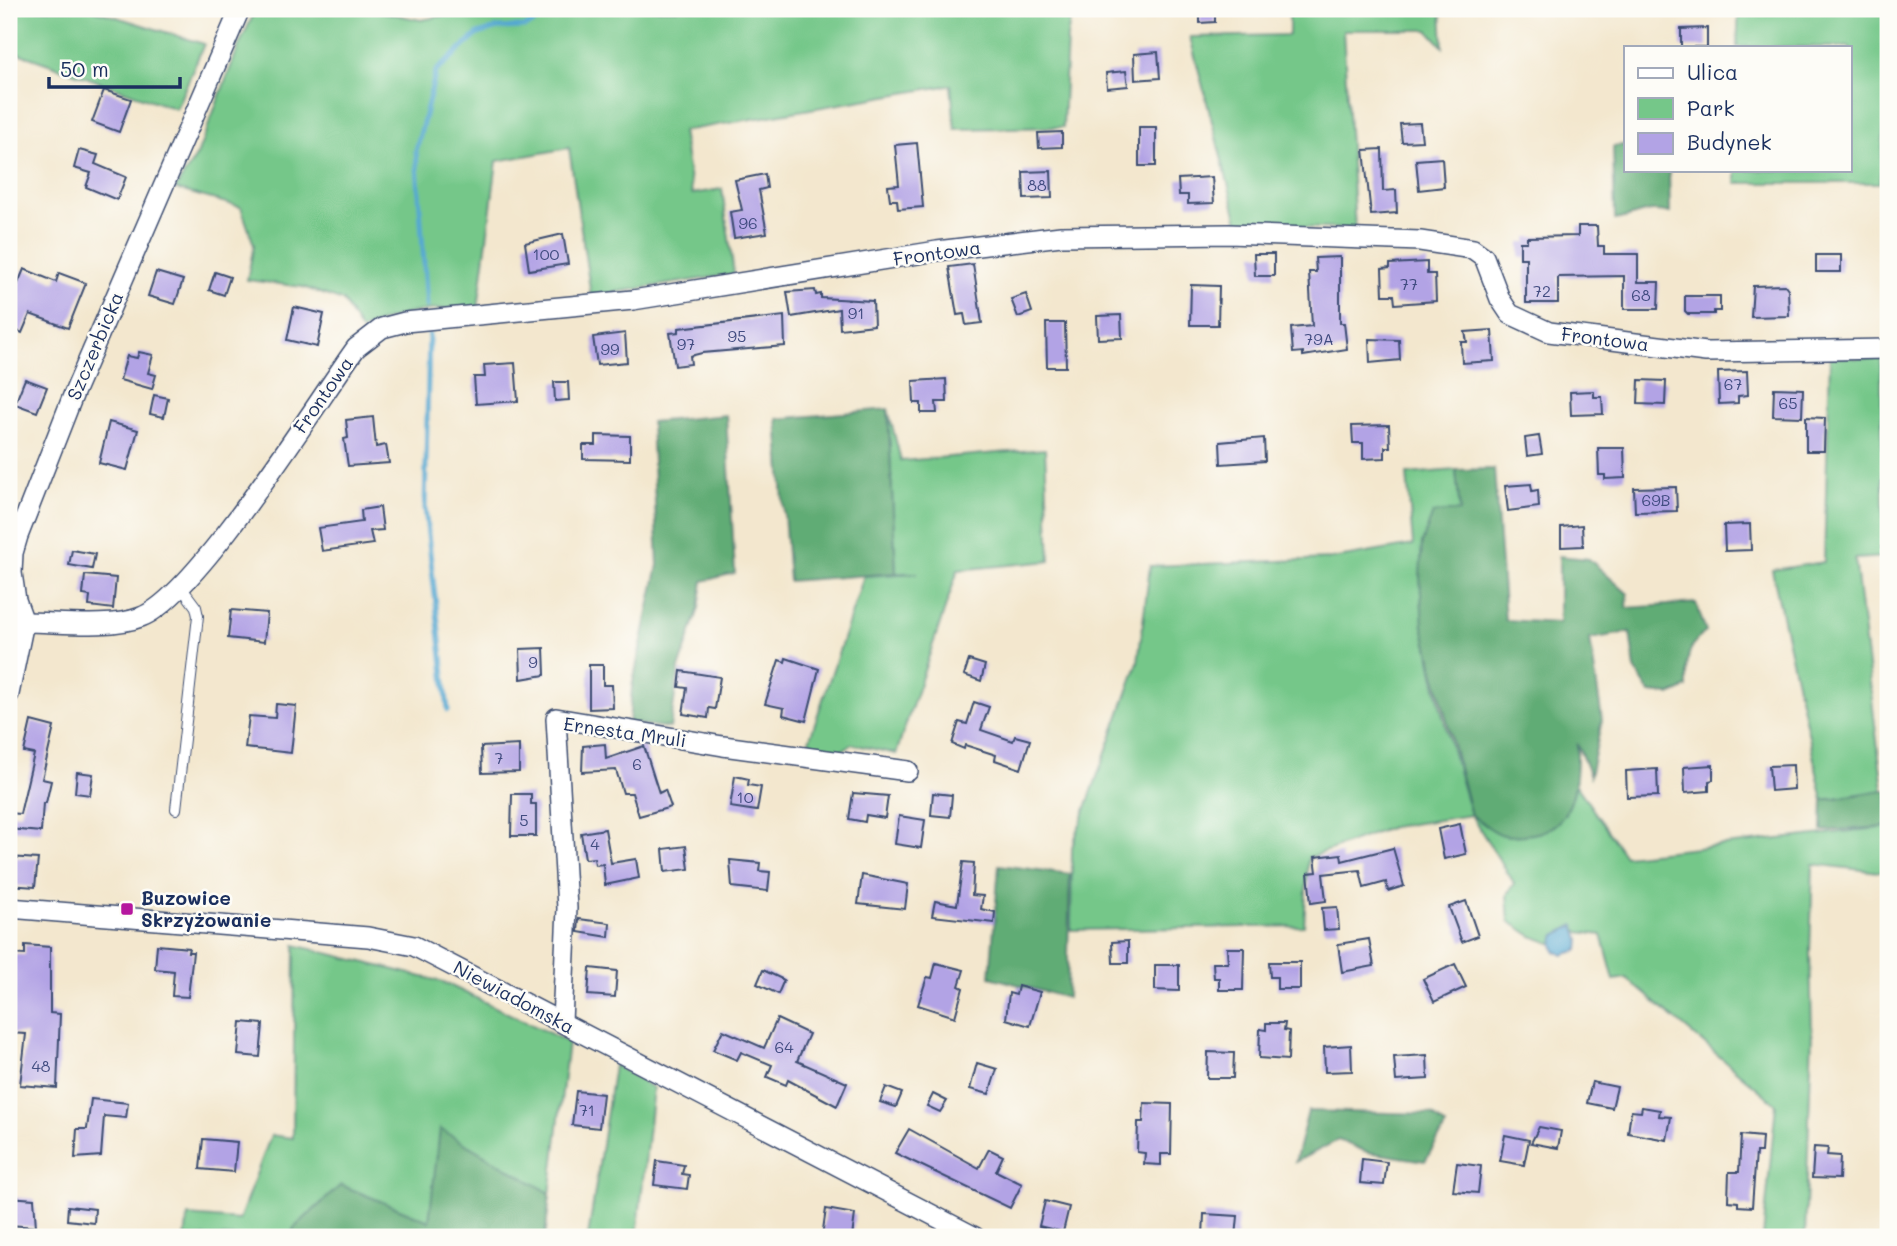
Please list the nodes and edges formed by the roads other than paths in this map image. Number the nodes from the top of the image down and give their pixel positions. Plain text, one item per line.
1 (240, 9) edge
2 (1888, 349) edge
3 (1887, 563) edge
4 (181, 587) junction
5 (24, 622) junction
6 (9, 694) edge
7 (908, 771) dead end
8 (176, 809) dead end
9 (9, 908) edge
10 (562, 1022) junction
11 (975, 1237) edge

1 - 5 street, Szczerbicka
2 - 3 lane
2 - 4 street, Frontowa
4 - 5 street, Frontowa
4 - 8 lane
5 - 6 street, Szczerbicka
7 - 10 street, Ernesta Mruli
9 - 10 street, Niewiadomska
10 - 11 street, Niewiadomska

